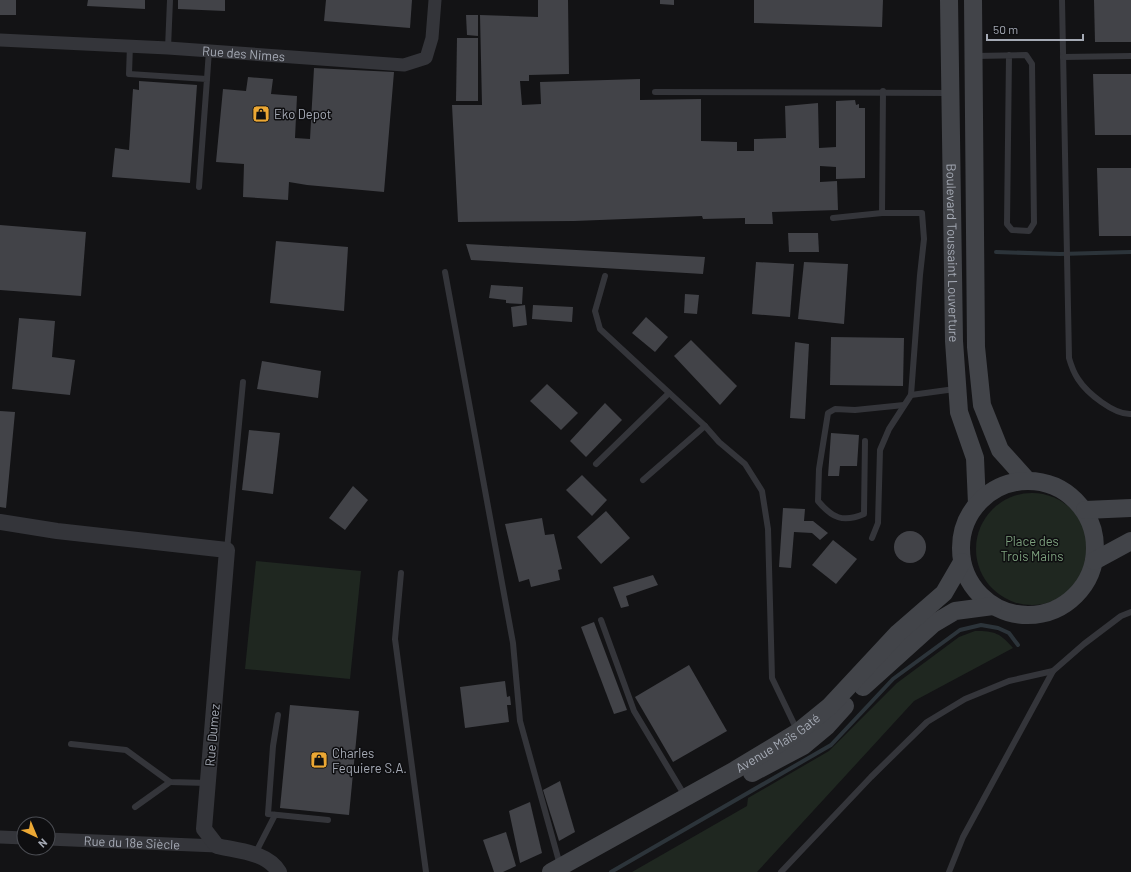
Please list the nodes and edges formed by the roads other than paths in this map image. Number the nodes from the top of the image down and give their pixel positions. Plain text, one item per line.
1 (170, 0) edge
2 (435, 0) edge
3 (949, 0) edge
4 (973, 0) edge
5 (1062, 0) edge
6 (0, 40) edge
7 (130, 45) junction
8 (168, 48) junction
9 (209, 50) junction
10 (1009, 55) junction
11 (974, 56) junction
12 (1131, 56) edge
13 (1063, 57) junction
14 (208, 79) junction
15 (883, 91) junction
16 (655, 92) dead end
17 (950, 93) junction
18 (199, 187) dead end
19 (882, 213) junction
20 (834, 218) dead end
21 (445, 272) dead end
22 (605, 276) dead end
23 (243, 382) dead end
24 (958, 389) junction
25 (669, 394) junction
26 (911, 395) junction
27 (904, 405) junction
28 (1131, 414) edge
29 (705, 426) junction
30 (865, 441) dead end
31 (596, 464) dead end
32 (643, 480) dead end
33 (1027, 480) junction
34 (977, 504) junction
35 (1131, 508) edge
36 (1084, 510) junction
37 (0, 522) edge
38 (872, 538) dead end
39 (1131, 541) edge
40 (227, 550) junction
41 (1094, 561) junction
42 (962, 562) junction
43 (401, 573) dead end
44 (993, 606) junction
45 (1131, 612) edge
46 (601, 620) dead end
47 (1053, 671) junction
48 (278, 715) dead end
49 (798, 732) junction
50 (71, 744) dead end
51 (170, 782) junction
52 (208, 783) junction
53 (686, 797) junction
54 (135, 807) dead end
55 (275, 815) junction
56 (328, 820) dead end
57 (0, 837) edge
58 (16, 838) edge
59 (56, 839) edge
60 (216, 846) junction
61 (255, 855) junction
62 (562, 870) edge
63 (279, 872) edge
64 (426, 872) edge
65 (781, 872) edge
66 (949, 872) edge

1 - 8 lane
2 - 9 street, Rue des Nimes
3 - 17 main road, Boulevard Toussaint Louverture
4 - 11 main road, Boulevard Toussaint Louverture
5 - 13 lane
6 - 7 street, Rue des Nimes
7 - 8 street, Rue des Nimes
7 - 14 lane
8 - 9 street, Rue des Nimes
9 - 14 lane
10 - 10 lane
10 - 11 lane
11 - 33 main road, Boulevard Toussaint Louverture
12 - 13 lane
13 - 28 lane
14 - 18 lane
15 - 16 lane
15 - 17 lane
15 - 19 lane
17 - 24 main road, Boulevard Toussaint Louverture
19 - 20 lane
19 - 26 lane
21 - 62 lane
22 - 25 lane
23 - 40 lane
24 - 26 lane
24 - 34 main road, Boulevard Toussaint Louverture
25 - 29 lane
25 - 31 lane
26 - 27 lane
27 - 30 lane
27 - 38 lane
29 - 32 lane
29 - 49 lane
33 - 34 main road
33 - 36 main road
34 - 42 main road
35 - 36 main road
36 - 41 main road
37 - 40 street
39 - 41 main road
40 - 52 street, Rue Dumez
41 - 44 main road
42 - 44 main road
42 - 49 main road, Avenue Maïs Gaté
43 - 64 lane
44 - 62 main road, Avenue Maïs Gaté
45 - 47 lane
46 - 53 lane
47 - 65 lane
47 - 66 lane
48 - 55 lane
49 - 53 main road, Avenue Maïs Gaté
50 - 51 lane
51 - 52 lane
51 - 54 lane
52 - 60 street, Rue Dumez
53 - 62 main road, Avenue Maïs Gaté
55 - 56 lane
55 - 61 lane
57 - 58 street
59 - 60 street, Rue du 18e Siècle
60 - 61 street
61 - 63 street

